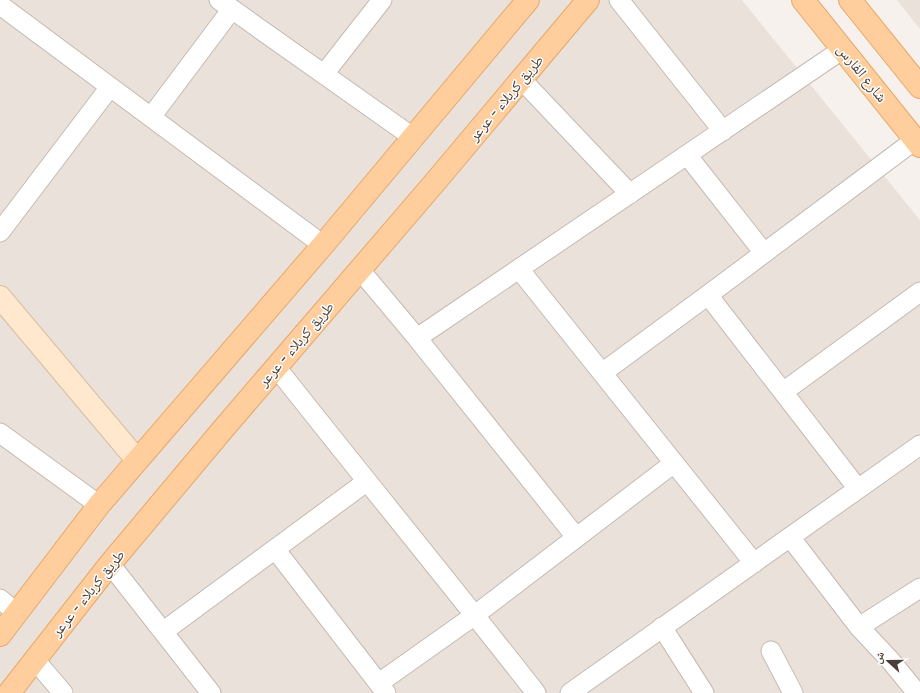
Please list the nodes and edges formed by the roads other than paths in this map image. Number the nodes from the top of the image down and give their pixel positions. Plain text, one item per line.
1 (3, 0) edge
2 (382, 0) edge
3 (528, 0) edge
4 (588, 0) edge
5 (619, 0) edge
6 (803, 0) edge
7 (850, 0) edge
8 (0, 5) edge
9 (225, 5) edge
10 (843, 49) junction
11 (324, 74) junction
12 (521, 79) junction
13 (110, 87) junction
14 (920, 87) edge
15 (151, 117) junction
16 (723, 131) junction
17 (414, 138) junction
18 (918, 143) edge
19 (687, 155) junction
20 (630, 194) junction
21 (0, 232) edge
22 (323, 245) junction
23 (764, 253) junction
24 (519, 269) junction
25 (360, 270) junction
26 (920, 292) edge
27 (708, 296) junction
28 (0, 297) edge
29 (417, 338) junction
30 (276, 367) junction
31 (602, 373) junction
32 (783, 392) junction
33 (0, 433) edge
34 (920, 445) edge
35 (137, 460) junction
36 (674, 463) junction
37 (366, 482) junction
38 (858, 489) junction
39 (99, 505) junction
40 (576, 537) junction
41 (790, 537) junction
42 (275, 549) junction
43 (754, 563) junction
44 (110, 564) junction
45 (920, 588) edge
46 (0, 599) edge
47 (17, 613) junction
48 (475, 615) junction
49 (662, 627) junction
50 (859, 627) junction
51 (164, 631) junction
52 (0, 635) edge
53 (771, 651) dead end
54 (35, 660) junction
55 (383, 688) edge
56 (9, 693) edge
57 (63, 693) edge
58 (211, 693) edge
59 (536, 693) edge
60 (570, 693) edge
61 (704, 693) edge
62 (793, 693) edge
63 (917, 693) edge

1 - 8 street
2 - 11 street
3 - 17 main road
4 - 12 main road, طريق كربلاء - عرعر
5 - 16 street
6 - 10 main road, شارع الفارس
7 - 14 main road
8 - 13 street
9 - 11 street
9 - 15 street
10 - 16 street
10 - 18 main road, شارع الفارس
11 - 17 street
12 - 20 street
12 - 25 main road, طريق كربلاء - عرعر
13 - 15 street
13 - 21 street
15 - 22 street
16 - 19 street
17 - 22 main road
18 - 23 street
19 - 20 street
19 - 23 street
20 - 24 street
22 - 35 main road
23 - 27 street
24 - 29 street
24 - 31 street
25 - 29 street
25 - 30 main road, طريق كربلاء - عرعر
26 - 32 street
27 - 31 street
27 - 32 street
28 - 35 street
29 - 40 street
30 - 37 street
30 - 44 main road, طريق كربلاء - عرعر
31 - 36 street
32 - 38 street
33 - 39 street
34 - 38 street
35 - 39 main road
36 - 40 street
36 - 43 street
37 - 42 street
37 - 48 street
38 - 41 street
39 - 47 main road
40 - 48 street
41 - 43 street
41 - 50 street
42 - 51 street
42 - 55 street
43 - 49 street
44 - 51 street
44 - 54 main road, طريق كربلاء - عرعر
45 - 50 street
46 - 47 street
47 - 52 main road
48 - 55 street
48 - 59 street
49 - 60 street
49 - 61 street
50 - 63 street
51 - 58 street
53 - 62 street
54 - 56 main road, طريق كربلاء - عرعر
54 - 57 street

